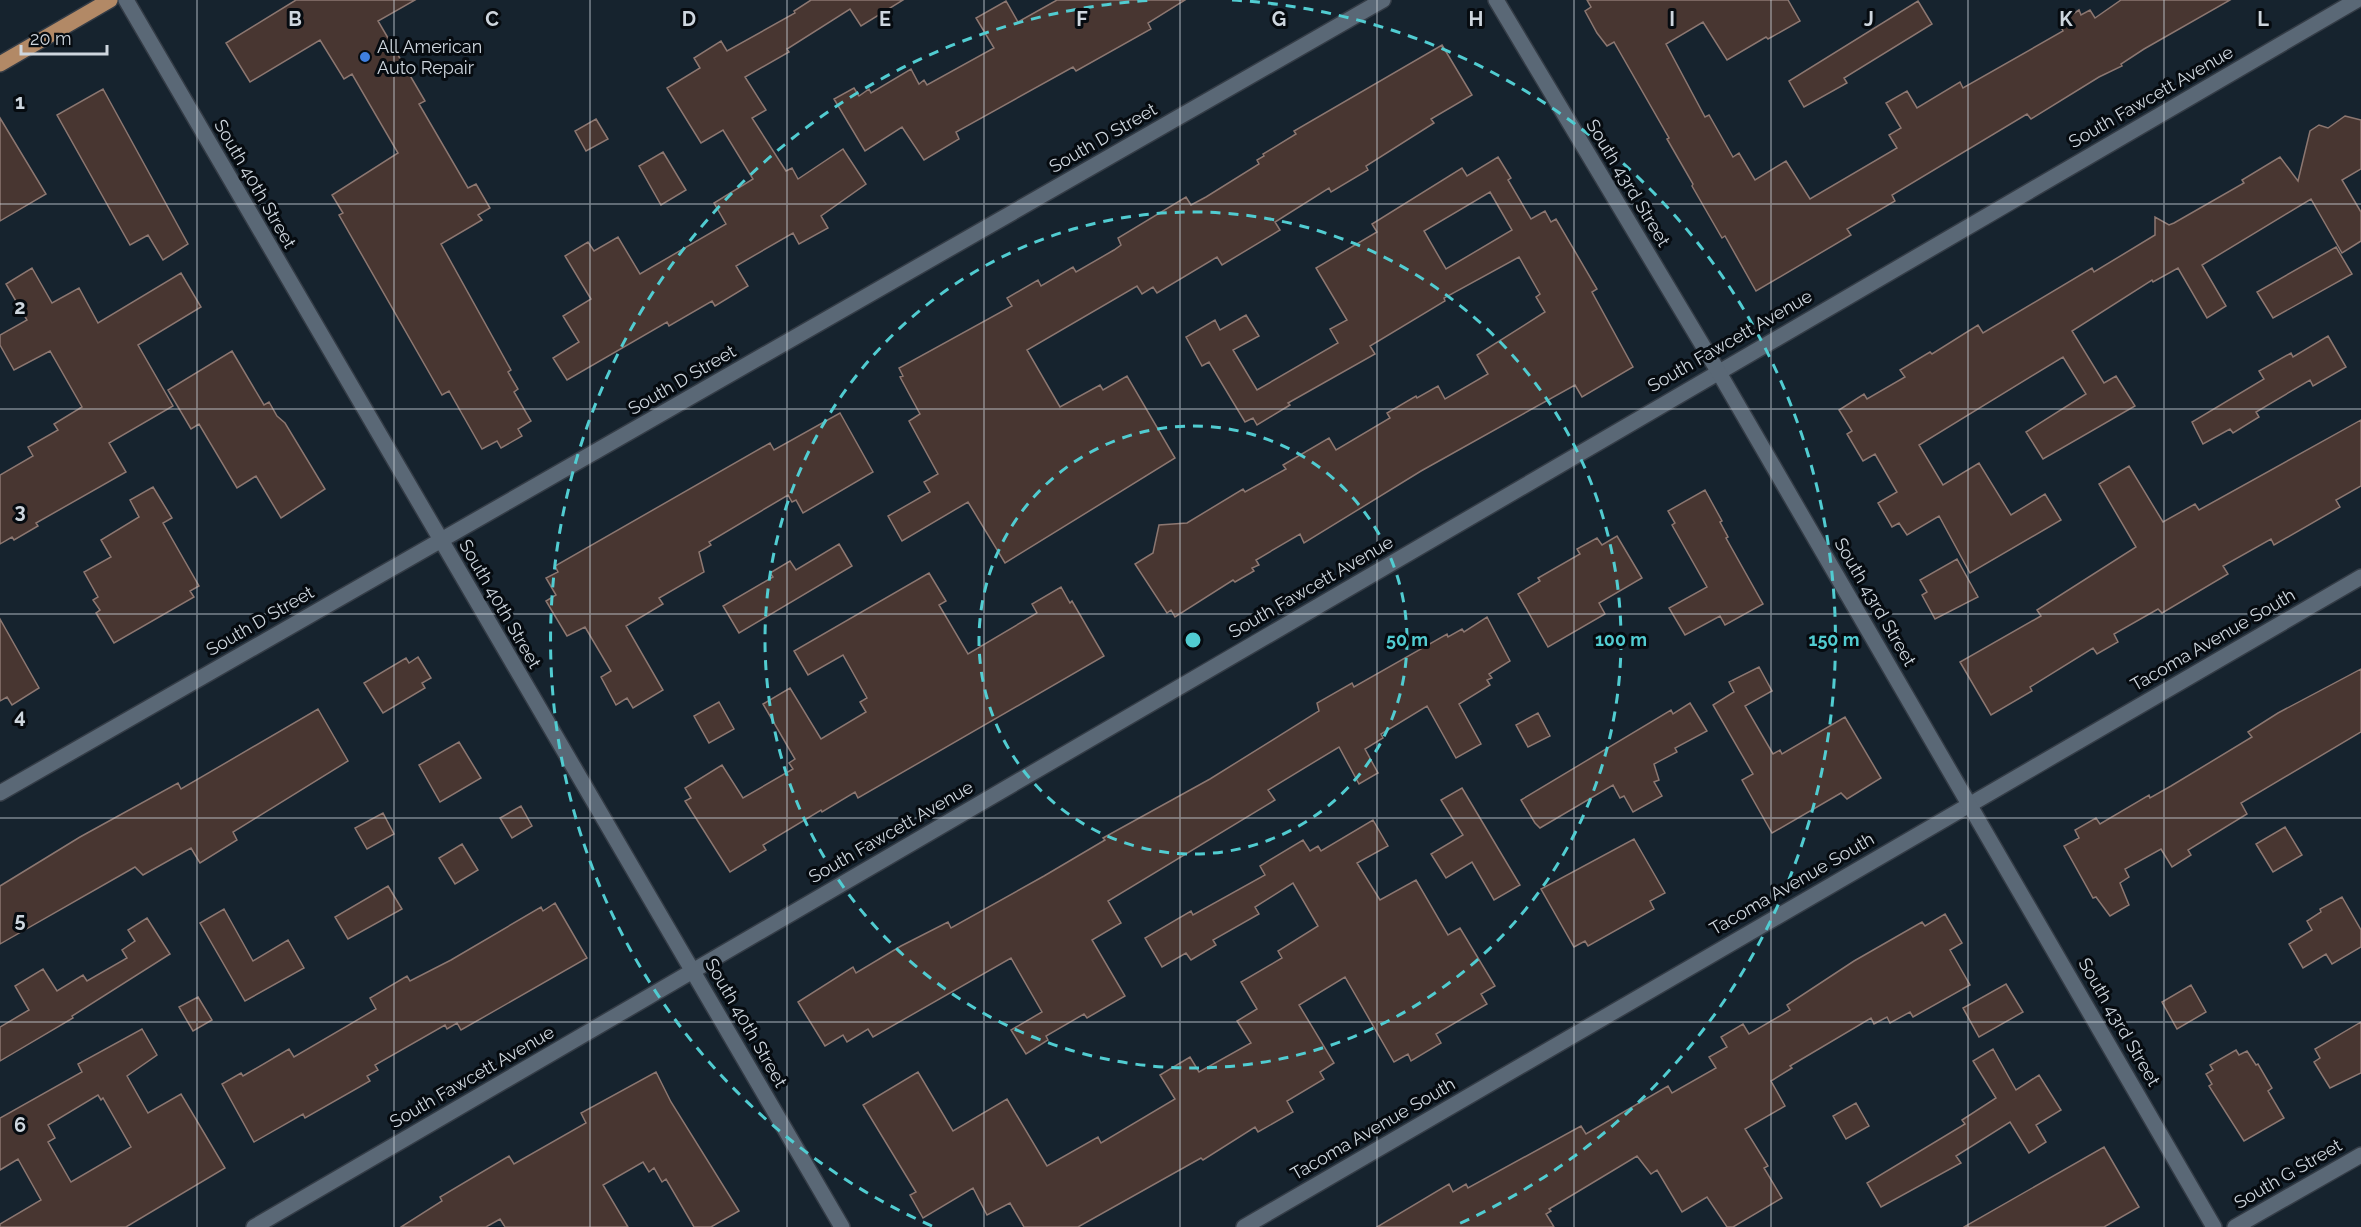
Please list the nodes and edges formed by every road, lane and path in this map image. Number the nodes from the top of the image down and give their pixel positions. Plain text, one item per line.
1 (110, 0) edge
2 (126, 0) edge
3 (1383, 0) edge
4 (1496, 0) edge
5 (2357, 0) edge
6 (0, 64) edge
7 (1718, 371) junction
8 (441, 540) junction
9 (2361, 577) edge
10 (0, 793) edge
11 (1969, 804) junction
12 (692, 970) junction
13 (2361, 1155) edge
14 (254, 1227) edge
15 (842, 1227) edge
16 (1244, 1227) edge
17 (2214, 1227) edge
18 (2235, 1227) edge

1 - 6 main road
2 - 8 street, South 40th Street
3 - 8 street, South D Street
4 - 7 street, South 43rd Street
5 - 7 street, South Fawcett Avenue
7 - 11 street, South 43rd Street
7 - 12 street, South Fawcett Avenue
8 - 10 street, South D Street
8 - 12 street, South 40th Street
9 - 11 street, Tacoma Avenue South
11 - 16 street, Tacoma Avenue South
11 - 17 street, South 43rd Street
12 - 14 street, South Fawcett Avenue
12 - 15 street, South 40th Street
13 - 18 street, South G Street

